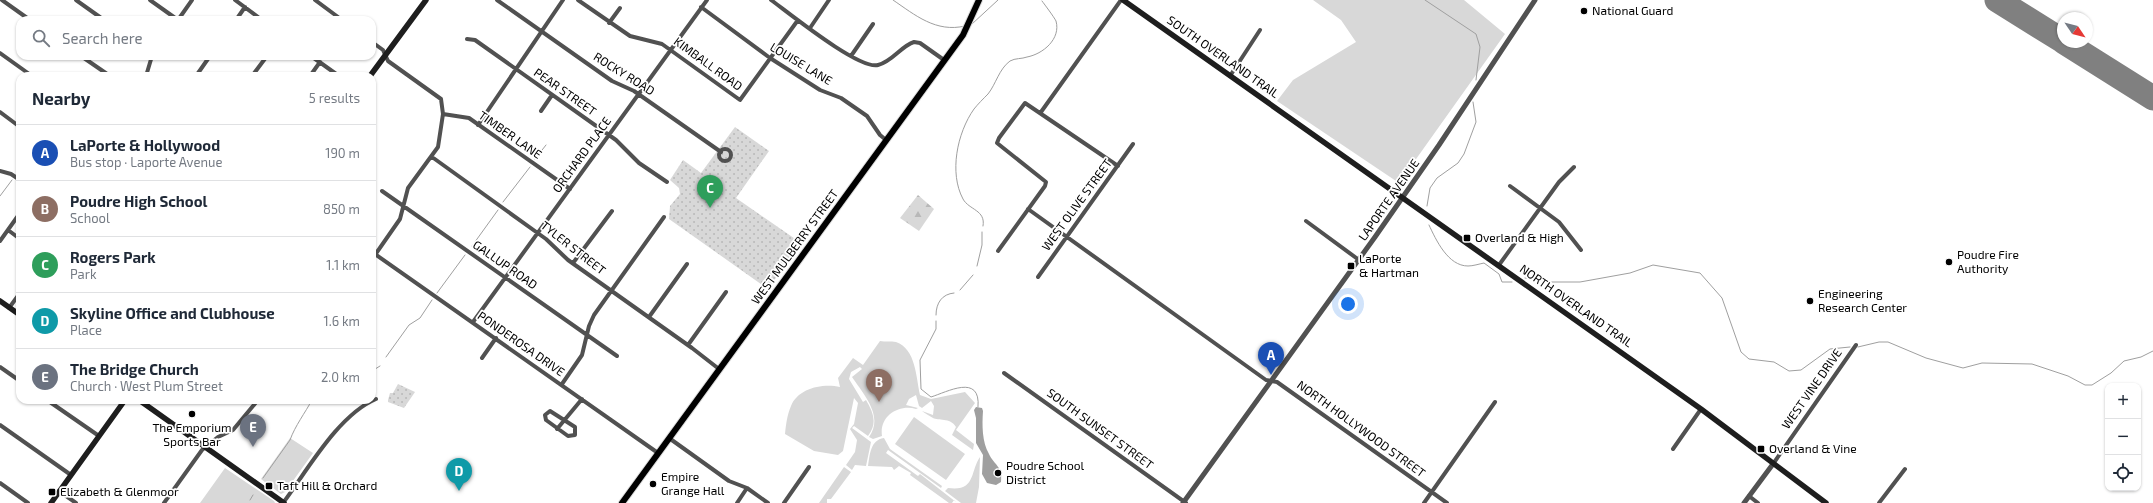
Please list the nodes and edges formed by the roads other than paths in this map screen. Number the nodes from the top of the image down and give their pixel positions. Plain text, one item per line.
1 (2, 0) edge
2 (76, 0) edge
3 (150, 0) edge
4 (192, 0) edge
5 (235, 0) edge
6 (315, 0) edge
7 (426, 0) edge
8 (497, 0) edge
9 (563, 0) edge
10 (578, 0) edge
11 (707, 0) edge
12 (771, 0) edge
13 (829, 0) edge
14 (979, 0) edge
15 (1122, 0) edge
16 (1535, 0) edge
17 (245, 7) junction
18 (701, 7) junction
19 (620, 8) dead end
20 (24, 16) edge
21 (98, 16) edge
22 (172, 16) edge
23 (181, 16) edge
24 (239, 16) edge
25 (257, 16) edge
26 (337, 16) edge
27 (798, 20) junction
28 (610, 22) junction
29 (873, 24) dead end
30 (810, 28) junction
31 (1260, 30) dead end
32 (542, 32) junction
33 (467, 39) dead end
34 (376, 45) edge
35 (671, 50) junction
36 (0, 53) edge
37 (385, 55) junction
38 (850, 56) junction
39 (770, 58) junction
40 (87, 60) edge
41 (151, 60) edge
42 (207, 60) edge
43 (263, 60) edge
44 (317, 60) edge
45 (944, 60) junction
46 (320, 62) junction
47 (516, 69) junction
48 (26, 72) edge
49 (104, 72) edge
50 (147, 72) edge
51 (199, 72) edge
52 (255, 72) edge
53 (313, 72) edge
54 (333, 72) edge
55 (373, 72) edge
56 (1230, 76) junction
57 (638, 94) junction
58 (552, 95) junction
59 (541, 111) dead end
60 (1042, 112) junction
61 (1, 114) edge
62 (443, 114) junction
63 (16, 123) edge
64 (478, 125) junction
65 (1310, 132) joint
66 (609, 135) junction
67 (886, 140) junction
68 (1133, 144) dead end
69 (720, 152) dead end
70 (432, 157) junction
71 (1118, 166) junction
72 (1574, 167) dead end
73 (0, 171) edge
74 (16, 177) edge
75 (667, 182) dead end
76 (1510, 186) dead end
77 (570, 189) junction
78 (382, 191) dead end
79 (1403, 198) junction
80 (404, 206) junction
81 (1540, 208) junction
82 (1028, 209) junction
83 (612, 211) dead end
84 (664, 217) dead end
85 (16, 219) edge
86 (1306, 221) dead end
87 (8, 230) junction
88 (537, 233) junction
89 (16, 235) edge
90 (1067, 236) junction
91 (0, 241) edge
92 (1581, 250) dead end
93 (376, 251) edge
94 (998, 251) dead end
95 (376, 255) edge
96 (1359, 260) junction
97 (573, 263) junction
98 (687, 264) dead end
99 (1499, 265) junction
100 (505, 277) junction
101 (1038, 277) dead end
102 (611, 290) junction
103 (726, 292) dead end
104 (16, 298) edge
105 (0, 301) edge
106 (9, 308) junction
107 (16, 312) edge
108 (649, 317) junction
109 (472, 322) junction
110 (587, 335) junction
111 (496, 338) junction
112 (688, 345) junction
113 (1856, 345) dead end
114 (617, 356) dead end
115 (482, 358) dead end
116 (0, 367) edge
117 (719, 370) junction
118 (1004, 373) dead end
119 (16, 378) edge
120 (1271, 382) junction
121 (562, 384) junction
122 (582, 399) junction
123 (1496, 402) dead end
124 (53, 404) edge
125 (122, 404) edge
126 (145, 404) edge
127 (255, 404) edge
128 (367, 404) edge
129 (1701, 409) junction
130 (564, 420) junction
131 (0, 425) edge
132 (557, 429) junction
133 (99, 436) junction
134 (669, 438) junction
135 (206, 448) junction
136 (1673, 449) dead end
137 (658, 453) junction
138 (1773, 464) junction
139 (809, 467) dead end
140 (1905, 469) dead end
141 (71, 475) junction
142 (0, 483) edge
143 (747, 488) junction
144 (60, 491) junction
145 (1432, 492) junction
146 (1749, 496) junction
147 (1184, 502) edge
148 (28, 503) edge
149 (51, 503) edge
150 (76, 503) edge
151 (164, 503) edge
152 (283, 503) edge
153 (622, 503) edge
154 (736, 503) edge
155 (768, 503) edge
156 (784, 503) edge
157 (1424, 503) edge
158 (1447, 503) edge
159 (1744, 503) edge
160 (1758, 503) edge
161 (1826, 503) edge
162 (1879, 503) edge

1 - 20 street
2 - 21 street
3 - 22 street
4 - 23 street
5 - 17 street
6 - 26 street
7 - 37 main road
8 - 32 street, ROCKY ROAD
9 - 32 street
10 - 28 street, KIMBALL ROAD
11 - 18 street, ORCHARD PLACE
12 - 27 street
13 - 30 street
14 - 45 main road, WEST MULBERRY STREET
15 - 56 main road, SOUTH OVERLAND TRAIL
15 - 60 street
16 - 79 street, LAPORTE AVENUE
17 - 24 street
17 - 25 street
18 - 35 street, ORCHARD PLACE
18 - 39 street, LOUISE LANE
19 - 28 street
27 - 30 street
27 - 39 street, KIMBALL ROAD
28 - 35 street, KIMBALL ROAD
29 - 38 street
30 - 38 street
31 - 56 street
32 - 47 street
32 - 57 street, ROCKY ROAD
33 - 47 street, PEAR STREET
34 - 37 street
35 - 39 street, KIMBALL ROAD
35 - 57 street, ORCHARD PLACE
36 - 48 street
37 - 55 main road
37 - 62 street
38 - 45 street
39 - 67 street, LOUISE LANE
40 - 49 street
41 - 50 street
42 - 51 street
43 - 52 street
44 - 46 street
45 - 67 main road, WEST MULBERRY STREET
46 - 53 street
46 - 54 street
47 - 58 street, PEAR STREET
47 - 64 street
56 - 65 main road, SOUTH OVERLAND TRAIL
57 - 66 street, ORCHARD PLACE
57 - 69 street, ROCKY ROAD
58 - 59 street
58 - 66 street, PEAR STREET
60 - 71 street
60 - 82 street
61 - 63 street
62 - 64 street, TIMBER LANE
62 - 70 street
64 - 77 street, TIMBER LANE
65 - 79 main road, NORTH OVERLAND TRAIL
66 - 75 street, PEAR STREET
66 - 77 street, ORCHARD PLACE
67 - 117 main road, WEST MULBERRY STREET
68 - 71 street, WEST OLIVE STREET
70 - 80 street
70 - 88 street, TYLER STREET
71 - 90 street, WEST OLIVE STREET
72 - 81 street
73 - 74 street
76 - 81 street
77 - 88 street, ORCHARD PLACE
78 - 80 street, GALLUP ROAD
79 - 96 street, LAPORTE AVENUE
79 - 99 main road, NORTH OVERLAND TRAIL
80 - 93 street
80 - 100 street, GALLUP ROAD
81 - 92 street
81 - 99 street
82 - 90 street, NORTH HOLLYWOOD STREET
82 - 94 street
83 - 97 street
84 - 102 street
85 - 87 street
86 - 96 street
87 - 89 street
87 - 91 street
88 - 97 street, TYLER STREET
88 - 100 street, ORCHARD PLACE
90 - 101 street, WEST OLIVE STREET
90 - 120 street, NORTH HOLLYWOOD STREET
95 - 109 street, PONDEROSA DRIVE
96 - 120 street, LAPORTE AVENUE
97 - 102 street, TYLER STREET
98 - 108 street
99 - 129 main road, NORTH OVERLAND TRAIL
100 - 109 street, ORCHARD PLACE
100 - 110 street, GALLUP ROAD
102 - 108 street, TYLER STREET
102 - 110 street
103 - 112 street
104 - 106 street
105 - 106 main road
106 - 107 main road
108 - 112 street, TYLER STREET
109 - 111 street, PONDEROSA DRIVE
110 - 114 street, GALLUP ROAD
110 - 121 street
111 - 115 street
111 - 121 street, PONDEROSA DRIVE
112 - 117 street, TYLER STREET
113 - 138 street, WEST VINE DRIVE
116 - 119 street
117 - 134 main road, WEST MULBERRY STREET
118 - 147 street, SOUTH SUNSET STREET
120 - 145 street, NORTH HOLLYWOOD STREET
120 - 147 street, LAPORTE AVENUE
121 - 122 street, PONDEROSA DRIVE
122 - 130 street
122 - 137 street, PONDEROSA DRIVE
123 - 145 street
124 - 133 street
125 - 133 main road
126 - 135 main road
127 - 135 street
128 - 152 street
129 - 136 street
129 - 138 main road, NORTH OVERLAND TRAIL
130 - 132 street
130 - 132 street
130 - 132 street
131 - 141 street
133 - 141 main road
134 - 137 main road, WEST MULBERRY STREET
134 - 143 street
135 - 151 street
135 - 152 main road
137 - 153 main road, WEST MULBERRY STREET
138 - 146 street, WEST VINE DRIVE
138 - 161 main road, NORTH OVERLAND TRAIL
139 - 156 street
140 - 162 street
141 - 144 main road
142 - 148 street
143 - 154 street
143 - 155 street
144 - 149 main road
144 - 150 street
145 - 157 street
145 - 158 street, NORTH HOLLYWOOD STREET
146 - 159 street, WEST VINE DRIVE
146 - 160 street

